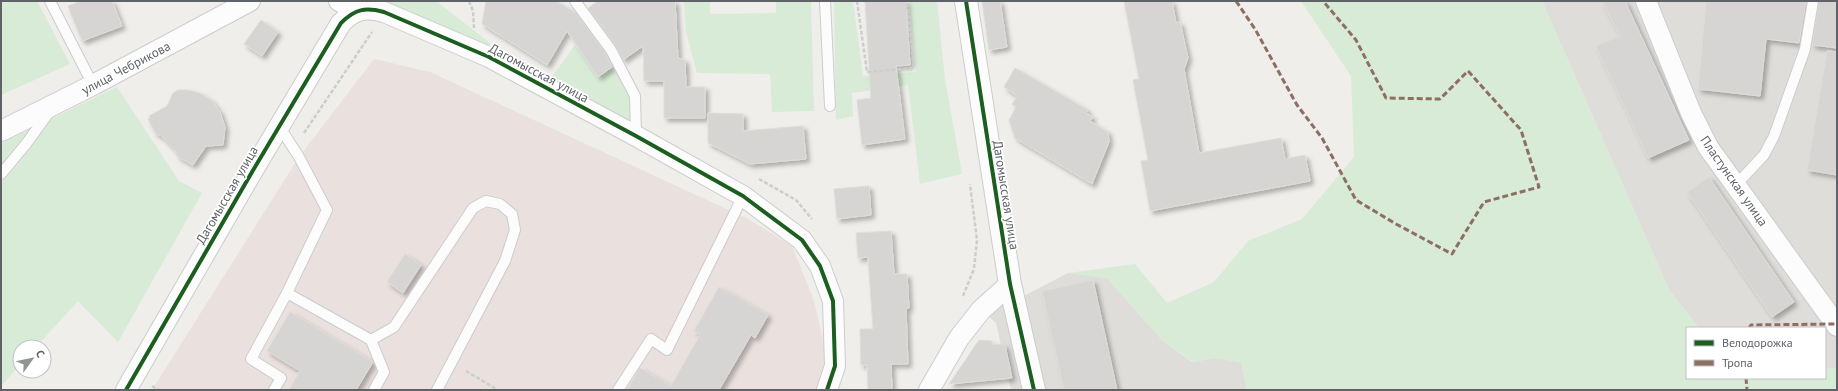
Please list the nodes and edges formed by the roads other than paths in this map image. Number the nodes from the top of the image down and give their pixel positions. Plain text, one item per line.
1 (50, 1) edge
2 (250, 1) edge
3 (339, 1) edge
4 (575, 1) edge
5 (824, 1) edge
6 (966, 1) edge
7 (1646, 1) edge
8 (1813, 1) edge
9 (356, 6) edge
10 (93, 85) junction
11 (830, 106) dead end
12 (53, 107) junction
13 (280, 126) junction
14 (1, 131) edge
15 (636, 136) junction
16 (1, 174) edge
17 (1735, 186) junction
18 (743, 196) junction
19 (1010, 284) junction
20 (287, 293) junction
21 (1837, 326) edge
22 (371, 340) junction
23 (126, 390) edge
24 (274, 390) edge
25 (374, 390) edge
26 (437, 390) edge
27 (618, 390) edge
28 (827, 390) edge
29 (929, 390) edge
30 (1034, 390) edge

1 - 10 lane
2 - 10 street, улица Чебрикова
3 - 9 street
4 - 15 lane
5 - 11 lane
6 - 19 street, Дагомысская улица
7 - 17 street, Пластунская улица
8 - 17 lane
9 - 13 street, Дагомысская улица
9 - 15 street, Дагомысская улица
10 - 12 street, улица Чебрикова
12 - 14 street, улица Чебрикова
12 - 16 lane
13 - 20 lane
13 - 23 street, Дагомысская улица
15 - 18 street, Дагомысская улица
17 - 21 street, Пластунская улица
18 - 27 lane
18 - 28 street, Дагомысская улица
19 - 29 street
19 - 30 street, Дагомысская улица
20 - 22 lane
20 - 24 lane
22 - 25 lane
22 - 26 lane

